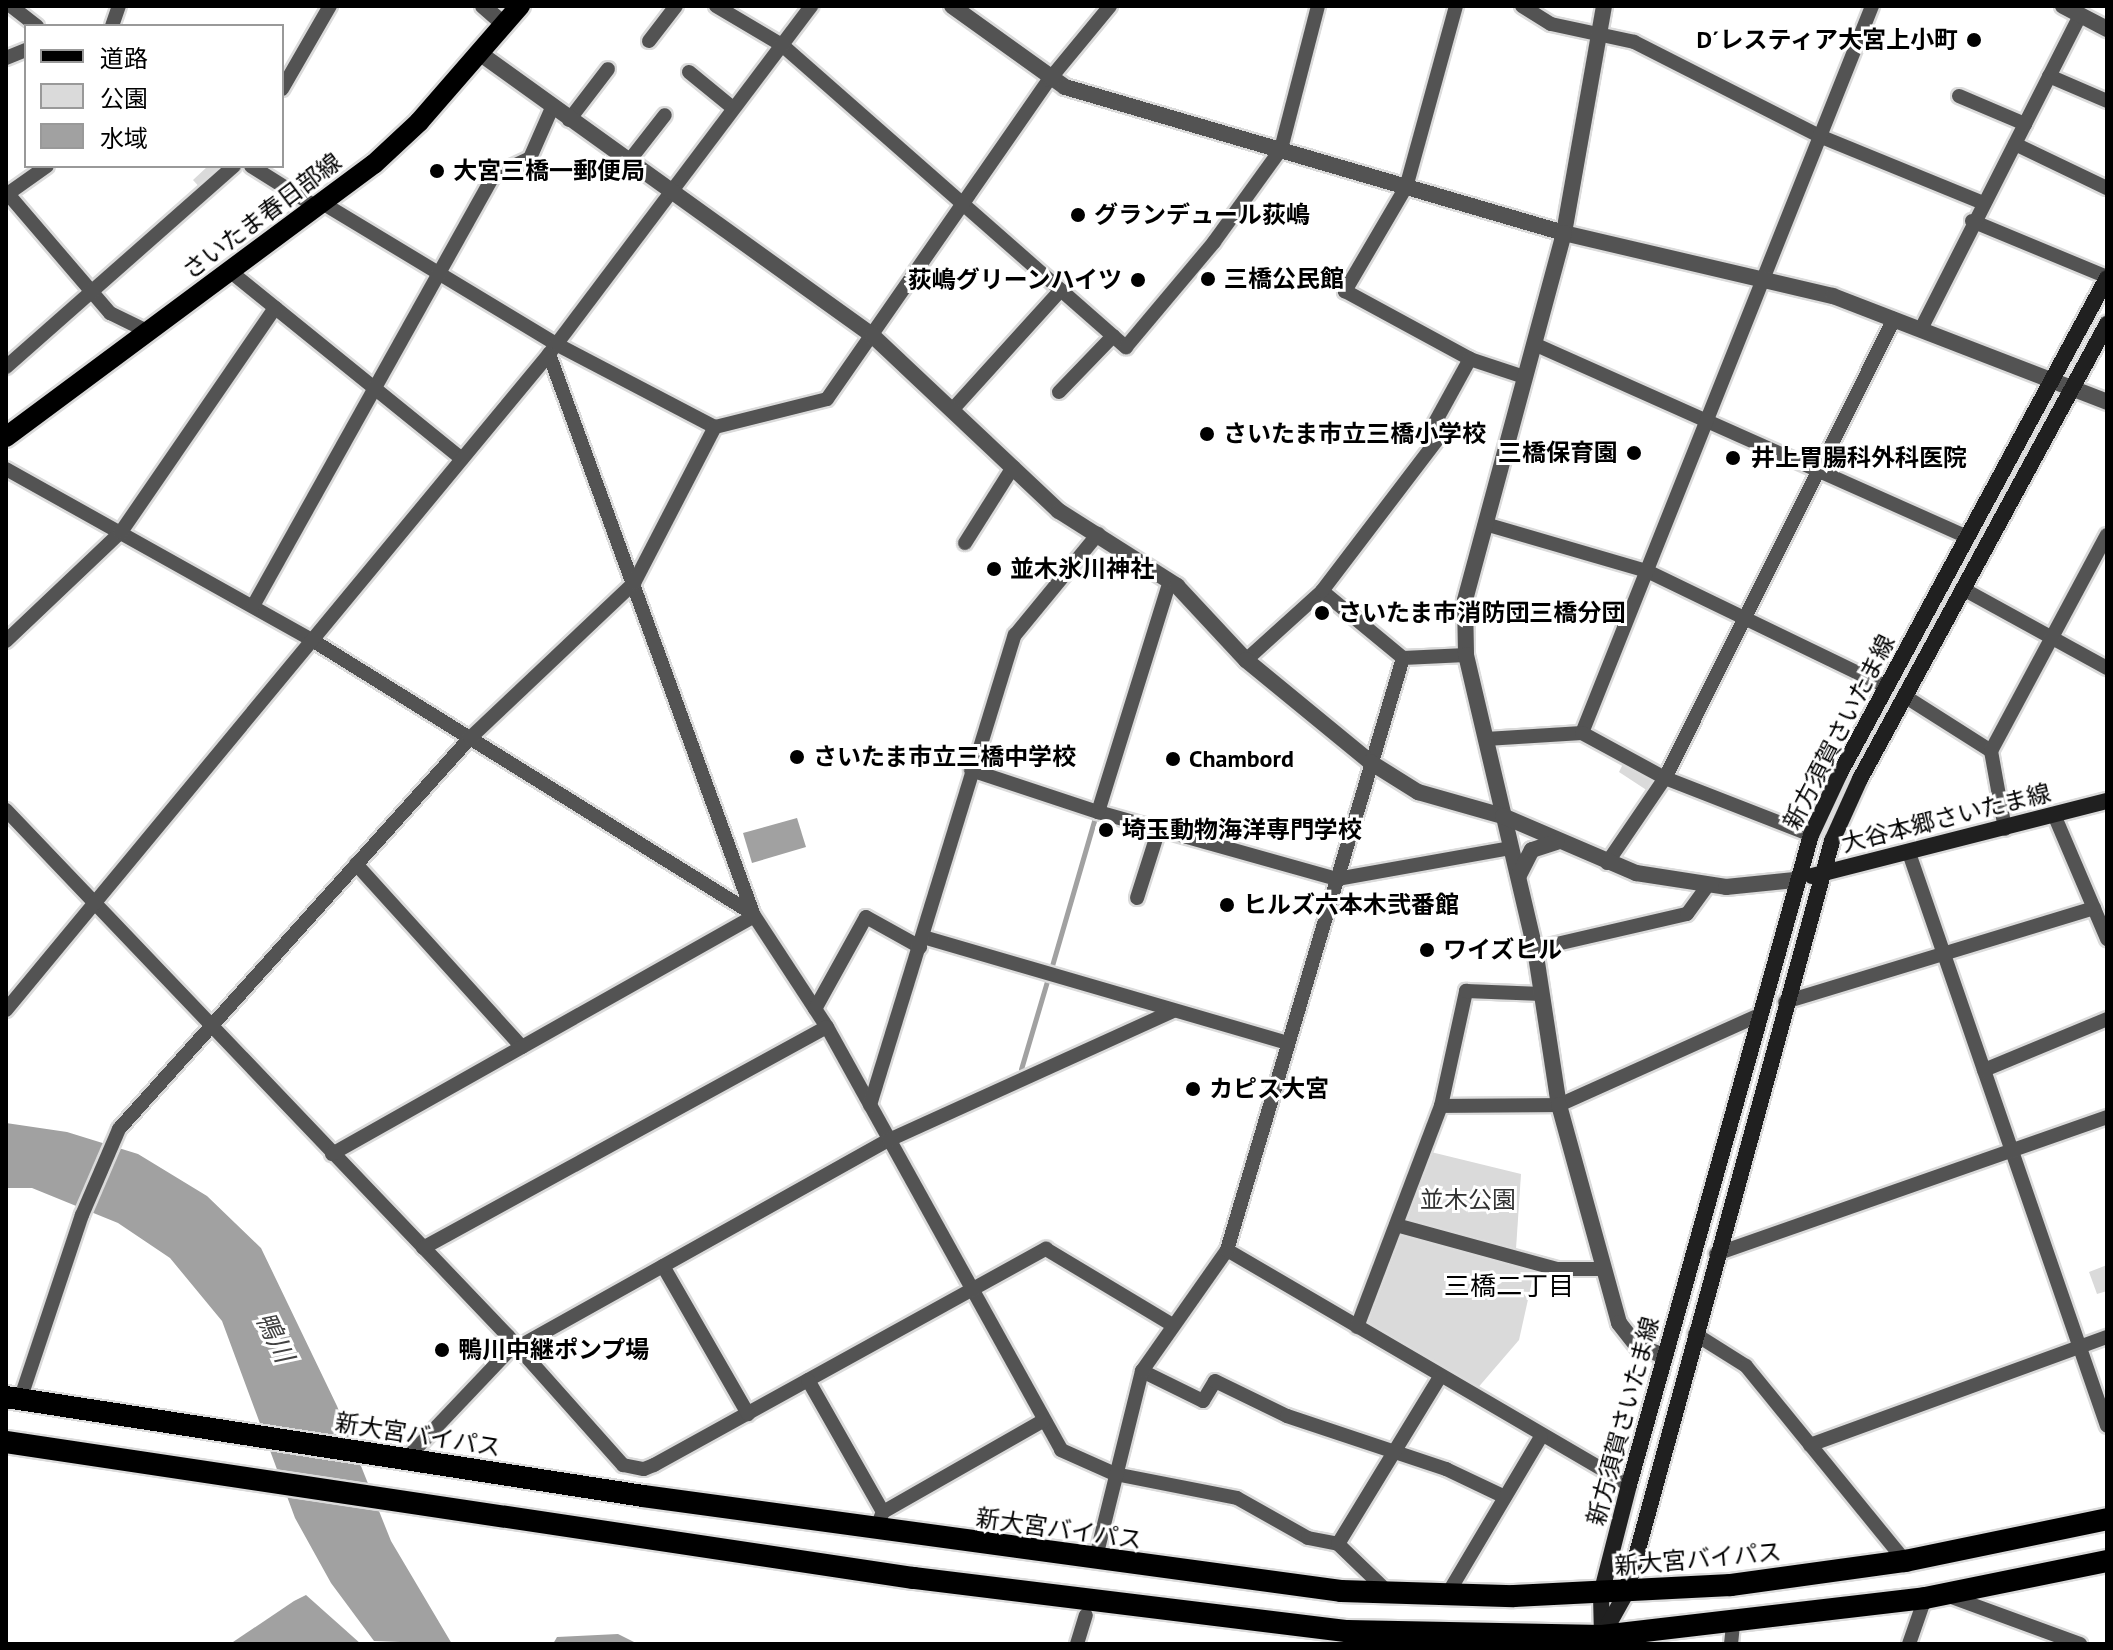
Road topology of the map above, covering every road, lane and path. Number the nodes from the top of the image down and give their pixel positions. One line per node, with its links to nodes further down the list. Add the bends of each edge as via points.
1 (11, 6): 17 (street)
2 (330, 6): 28 (street)
3 (483, 6): 18 (street)
4 (520, 6): 18 (main road, さいたま春日部線)
5 (676, 6): 21 (street)
6 (716, 6): 22 (street)
7 (811, 6): 22 (street)
8 (952, 6): 27 (street)
9 (1110, 6): 27 (street)
10 (1318, 6): 38 (street)
11 (1456, 6): 43 (street)
12 (1522, 6): 20 (street, via 1551,24)
13 (1604, 6): 20 (street)
14 (1872, 6): 36 (street)
15 (2063, 6): 16 (street)
16 (2080, 16): 19 (street); 26 (street)
17 (34, 24)
18 (504, 24): 23 (main road, さいたま春日部線)
19 (2107, 29)
20 (1601, 33): 36 (street, via 1634,42); 51 (street)
21 (649, 41)
22 (782, 45): 32 (street); 48 (street)
23 (478, 52): 31 (street); 49 (main road, さいたま春日部線, via 419,122)
24 (608, 69): 34 (street)
25 (689, 72): 32 (street)
26 (2049, 76): 30 (street); 35 (street)
27 (1049, 80): 38 (street); 48 (street)
28 (284, 86)
29 (1959, 96): 35 (street)
30 (2107, 101)
31 (552, 108): 34 (street); 53 (street, via 530,158 494,175)
32 (733, 108): 45 (street)
33 (665, 115): 39 (street)
34 (569, 120): 39 (street)
35 (2025, 124): 37 (street)
36 (1819, 136): 47 (street); 55 (street)
37 (2015, 144): 44 (street); 47 (street)
38 (1281, 149): 43 (street); 64 (street, via 1214,242 1126,347)
39 (629, 161): 45 (street)
40 (44, 168): 46 (street)
41 (232, 168): 57 (street)
42 (254, 168): 49 (street)
43 (1406, 187): 51 (street); 67 (street, via 1345,291)
44 (2107, 188)
45 (671, 191): 63 (street); 66 (street)
46 (7, 194): 57 (street)
47 (1981, 202): 50 (street)
48 (962, 203): 56 (street); 63 (street)
49 (321, 206): 52 (main road, さいたま春日部線); 53 (street)
50 (1972, 221): 54 (street); 61 (street)
51 (1564, 233): 55 (street); 65 (street)
52 (231, 272): 58 (street); 62 (main road, さいたま春日部線)
53 (441, 274): 66 (street); 72 (street)
54 (2107, 278): 70 (main road, 新方須賀さいたま線)
55 (1765, 280): 59 (street, via 1833,296); 76 (street)
56 (1061, 290): 64 (street); 75 (street)
57 (92, 292): 62 (street, via 110,313); 68 (street)
58 (275, 308): 72 (street); 84 (street)
59 (1894, 319): 61 (street); 82 (street)
60 (2107, 324): 71 (main road, 新方須賀さいたま線)
61 (1921, 329): 70 (street)
62 (149, 332): 78 (main road, さいたま春日部線)
63 (873, 336): 75 (street); 77 (street, via 827,399)
64 (1113, 336): 73 (street)
65 (1534, 344): 69 (street); 76 (street)
66 (553, 349): 77 (street); 79 (street); 91 (street)
67 (1470, 359): 69 (street); 93 (street, via 1432,428 1440,436)
68 (6, 367)
69 (1524, 377): 83 (street)
70 (2053, 379): 71 (street); 87 (main road, 新方須賀さいたま線)
71 (2074, 386): 74 (street); 92 (main road, 新方須賀さいたま線)
72 (376, 390): 79 (street); 94 (street)
73 (1059, 392)
74 (2107, 402)
75 (952, 410): 80 (street)
76 (1710, 421): 82 (street); 89 (street)
77 (715, 427): 91 (street)
78 (6, 437)
79 (462, 459): 97 (street)
80 (1013, 467): 85 (street, via 1059,511); 88 (street)
81 (6, 469): 84 (street)
82 (1820, 471): 87 (street); 95 (street)
83 (1485, 524): 89 (street); 99 (street, via 1465,601)
84 (121, 532): 94 (street); 98 (street)
85 (1098, 534): 90 (street); 110 (street, via 1015,635)
86 (2107, 535): 96 (street)
87 (1968, 537): 103 (main road, 新方須賀さいたま線)
88 (965, 543)
89 (1647, 571): 95 (street); 105 (street)
90 (1170, 581): 101 (street); 114 (street)
91 (634, 583): 106 (street); 133 (street)
92 (1965, 590): 96 (street); 104 (main road, 新方須賀さいたま線)
93 (1322, 591): 100 (street); 101 (street)
94 (253, 606): 97 (street)
95 (1745, 619): 103 (street); 111 (street)
96 (2052, 637): 102 (street); 108 (street)
97 (312, 640): 106 (street); 131 (street)
98 (6, 641)
99 (1466, 655): 100 (street); 107 (street)
100 (1403, 658): 109 (street)
101 (1246, 660): 109 (street)
102 (2107, 668)
103 (1887, 687): 119 (main road, 新方須賀さいたま線)
104 (1906, 697): 108 (street); 125 (main road, 新方須賀さいたま線, via 1860,779)
105 (1582, 733): 107 (street); 111 (street)
106 (470, 738): 124 (street); 133 (street)
107 (1486, 739): 115 (street)
108 (1991, 751): 118 (street)
109 (1370, 762): 115 (street, via 1418,792); 127 (street)
110 (971, 770): 114 (street); 135 (street)
111 (1665, 778): 119 (street); 123 (street, via 1613,846)
112 (2107, 801): 116 (main road, 大谷本郷さいたま線)
113 (6, 810): 131 (street)
114 (1098, 812): 117 (street)
115 (1503, 816): 120 (street); 121 (street)
116 (2055, 817): 118 (main road, 大谷本郷さいたま線); 132 (street)
117 (1159, 829): 127 (street); 130 (street)
118 (2005, 829): 122 (main road, 大谷本郷さいたま線)
119 (1811, 835): 128 (main road, 新方須賀さいたま線)
120 (1559, 842): 123 (street); 126 (street, via 1532,850)
121 (1511, 848): 126 (street); 127 (street)
122 (1909, 853): 125 (main road, 大谷本郷さいたま線); 137 (street)
123 (1607, 863): 129 (street)
124 (356, 864): 145 (street); 148 (street)
125 (1820, 874): 128 (main road, 大谷本郷さいたま線); 140 (main road, 新方須賀さいたま線)
126 (1518, 878): 136 (street)
127 (1337, 879): 147 (street)
128 (1795, 880): 129 (street, via 1749,888); 143 (main road, 新方須賀さいたま線)
129 (1707, 886): 136 (street, via 1687,914)
130 (1137, 898)
131 (94, 904): 139 (street); 145 (street)
132 (2094, 908): 134 (street); 137 (street)
133 (754, 916): 141 (street); 148 (street)
134 (2107, 939)
135 (922, 942): 141 (street, via 866,917); 142 (street); 150 (street)
136 (1535, 949): 138 (street)
137 (1944, 956): 140 (street); 149 (street)
138 (1542, 994): 151 (street); 152 (street, via 1466,991)
139 (9, 1000)
140 (1785, 1002): 160 (main road, 新方須賀さいたま線)
141 (815, 1009): 146 (street)
142 (1173, 1011): 147 (street); 154 (street)
143 (1759, 1015): 151 (street); 170 (main road, 新方須賀さいたま線)
144 (2107, 1019): 149 (street)
145 (208, 1026): 156 (street); 174 (street, via 119,1129)
146 (827, 1027): 150 (street); 158 (street)
147 (1287, 1043): 159 (street)
148 (522, 1047): 156 (street)
149 (1984, 1070): 155 (street)
150 (870, 1105): 154 (street)
151 (1559, 1105): 152 (street); 162 (street)
152 (1441, 1106): 157 (street)
153 (2107, 1117): 155 (street)
154 (889, 1140): 161 (street); 163 (street)
155 (2012, 1150): 160 (street); 169 (street)
156 (332, 1154): 158 (street)
157 (1396, 1225): 162 (street, via 1557,1269); 165 (street)
158 (423, 1248): 168 (street)
159 (1227, 1250): 164 (street); 165 (street)
160 (1716, 1254): 166 (main road, 新方須賀さいたま線)
161 (663, 1266): 168 (street); 175 (street)
162 (1604, 1269): 170 (street, via 1626,1335)
163 (971, 1290): 164 (street, via 1046,1249); 173 (street); 176 (street)
164 (1171, 1324): 171 (street)
165 (1357, 1327): 172 (street)
166 (1695, 1334): 180 (street, via 1746,1366); 193 (main road, 新方須賀さいたま線)
167 (2107, 1337): 169 (street)
168 (516, 1345): 175 (street, via 623,1465 644,1469); 182 (street)
169 (2079, 1347): 177 (street); 180 (street)
170 (1665, 1356): 184 (main road, 新方須賀さいたま線)
171 (1142, 1371): 181 (street, via 1203,1401 1215,1381 1287,1416); 183 (street)
172 (1440, 1377): 178 (street); 181 (street)
173 (808, 1380): 175 (street); 187 (street)
174 (13, 1398): 182 (highway, 新大宮バイパス)
175 (748, 1414)
176 (1044, 1420): 183 (street, via 1061,1450); 187 (street)
177 (2107, 1426)
178 (1541, 1437): 184 (street); 185 (street)
179 (6, 1442): 199 (highway, via 1190,1614)
180 (1810, 1445): 190 (street)
181 (1394, 1452): 185 (street); 188 (street)
182 (406, 1459): 187 (highway, 新大宮バイパス)
183 (1115, 1474): 188 (street, via 1237,1498 1308,1538); 189 (street)
184 (1629, 1485): 194 (main road, 新方須賀さいたま線)
185 (1505, 1497): 195 (street)
186 (2107, 1519): 190 (highway, 新大宮バイパス)
187 (879, 1520): 189 (highway, 新大宮バイパス)
188 (1338, 1544): 192 (street)
189 (1095, 1561): 192 (highway, 新大宮バイパス, via 1284,1586)
190 (1905, 1561): 193 (highway, 新大宮バイパス, via 1731,1585)
191 (2107, 1561): 196 (highway)
192 (1389, 1593): 195 (highway, 新大宮バイパス)
193 (1626, 1593): 194 (highway, 新大宮バイパス); 200 (main road, 新方須賀さいたま線)
194 (1601, 1594): 195 (highway, 新大宮バイパス); 200 (main road, 新方須賀さいたま線)
195 (1447, 1595)
196 (1935, 1597): 198 (highway); 202 (street); 203 (street)
197 (1086, 1615): 201 (street)
198 (1732, 1634): 200 (highway)
199 (1417, 1639): 200 (highway)
200 (1601, 1640)
201 (1077, 1644)
202 (1909, 1644)
203 (2080, 1644)

